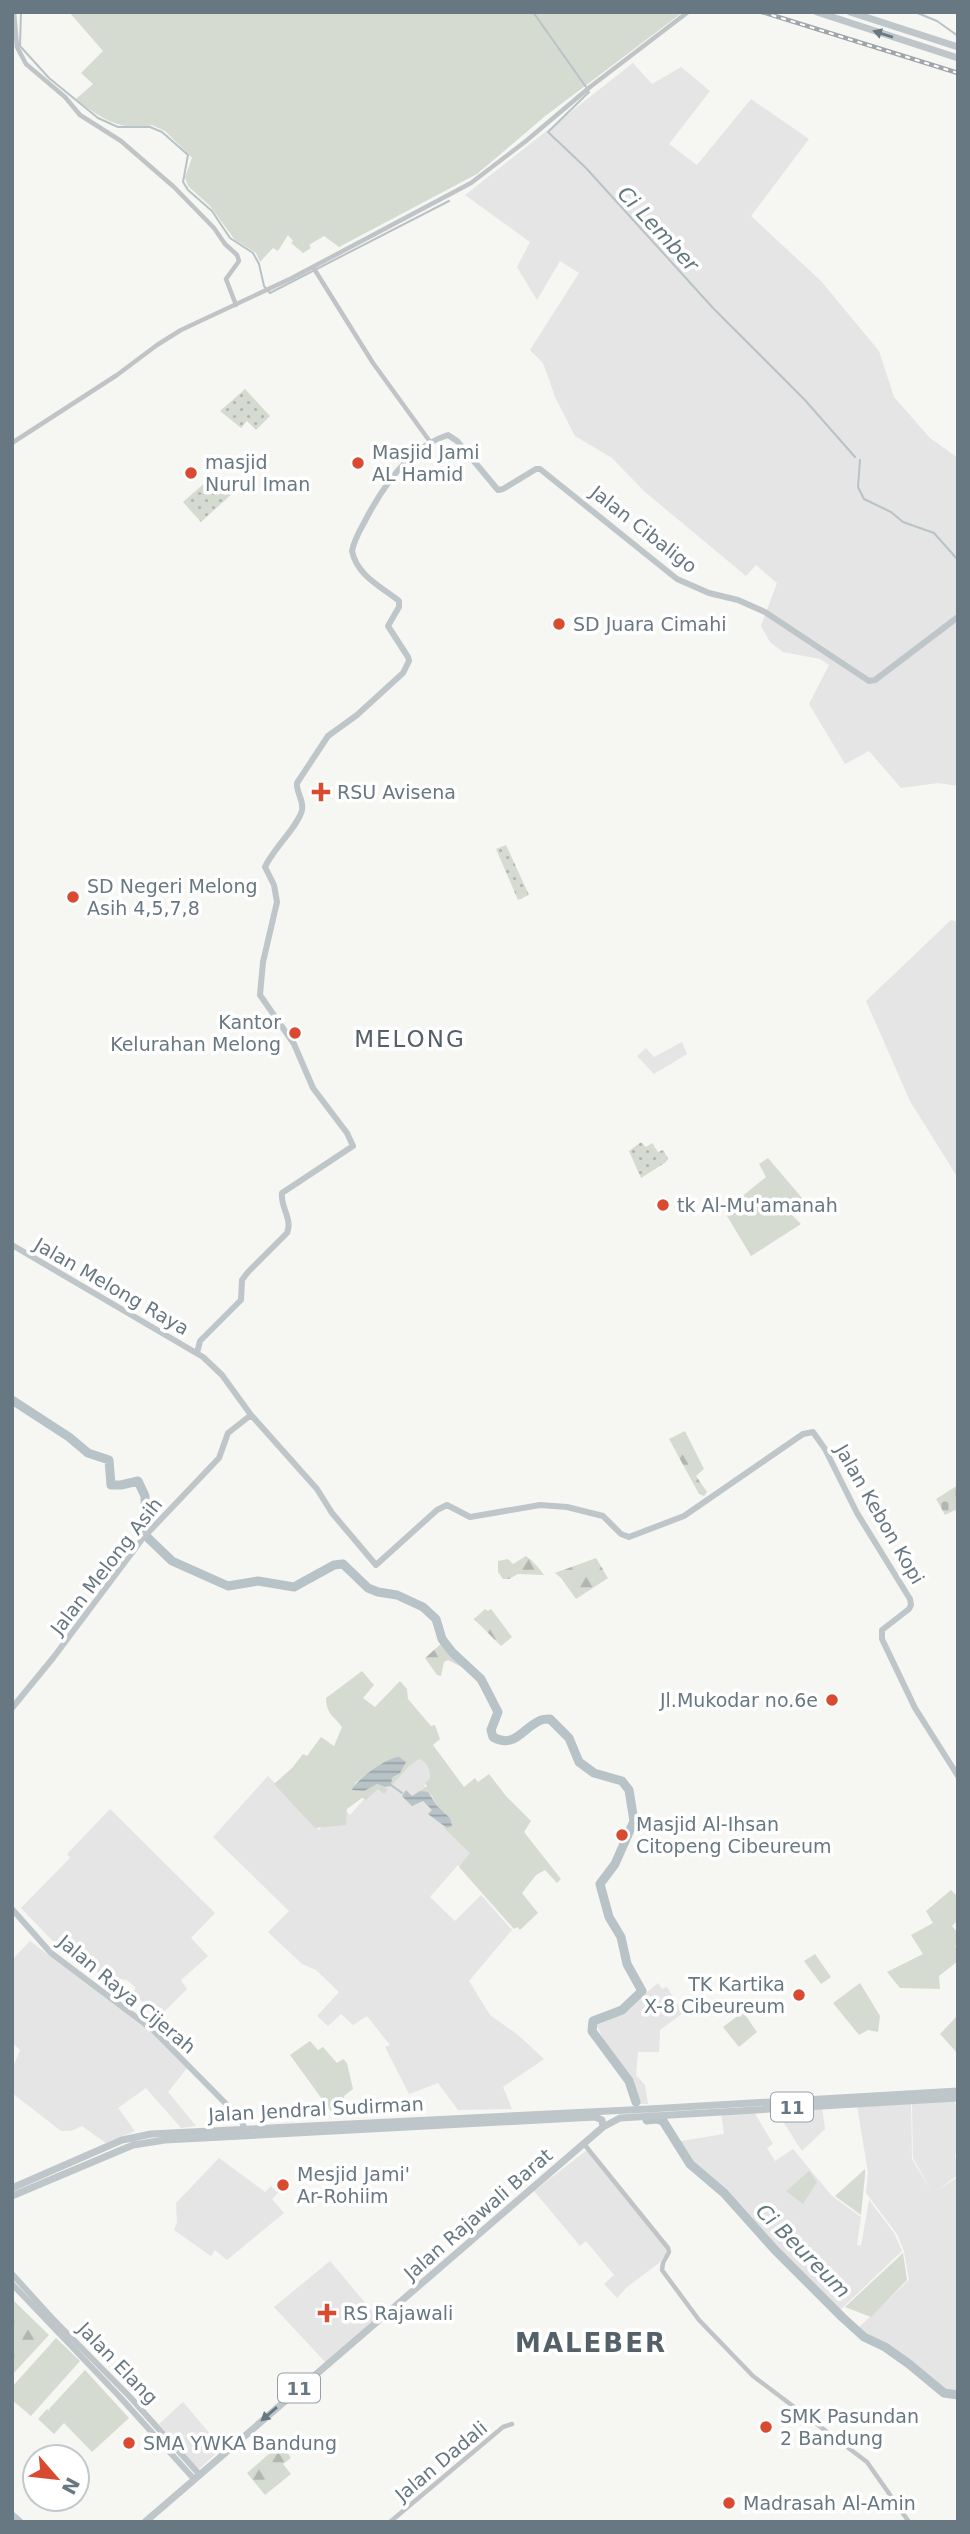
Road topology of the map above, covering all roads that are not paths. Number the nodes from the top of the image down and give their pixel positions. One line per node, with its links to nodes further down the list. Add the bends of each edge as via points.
1 (14, 12): 8 (street, via 17,47 26,64 87,120 121,141 169,182 236,254 239,261 226,279)
2 (688, 12): 7 (street, via 471,183)
3 (817, 12): 6 (highway, one-way to 3)
4 (850, 12): 5 (highway)
5 (954, 45)
6 (958, 58)
7 (314, 270): 8 (street); 10 (street)
8 (236, 305): 9 (street, via 181,330)
9 (12, 443)
10 (431, 443): 11 (main road, Jalan Cibaligo, via 453,437 498,489 540,469 677,579 765,612 869,681); 13 (main road, Jalan Melong Raya, via 387,483 352,551 374,584 399,601 388,625 408,657 407,666 394,683 325,739 297,783 300,814 265,867 277,899 260,995 294,1044 313,1088 353,1146 282,1193 289,1230 242,1280 241,1300 200,1341)
11 (958, 617)
12 (12, 1245): 13 (main road, Jalan Melong Raya)
13 (197, 1353): 14 (main road, Jalan Melong Raya, via 222,1375)
14 (251, 1415): 15 (main road, Jalan Melong Asih, via 228,1433 219,1458 143,1538); 16 (main road, Jalan Kebon Kopi, via 376,1565 447,1505 470,1517 540,1505 567,1507 603,1516 621,1534 633,1536 684,1516 803,1434 813,1432 911,1601 909,1609 882,1630 882,1639 915,1708)
15 (12, 1708)
16 (958, 1776)
17 (12, 1909): 23 (main road, Jalan Raya Cijerah, via 59,1960 163,2039 222,2098)
18 (958, 2091): 20 (highway, 11)
19 (958, 2098): 20 (highway, 11)
20 (629, 2113): 21 (highway, Jalan Jendral Sudirman / 11); 22 (highway, Jalan Rajawali Barat / 11)
21 (494, 2120): 22 (highway, Jalan Jendral Sudirman / 11, via 595,2117 602,2120); 23 (highway, Jalan Jendral Sudirman / 11)
22 (603, 2127): 24 (highway, Jalan Rajawali Barat / 11)
23 (246, 2131): 25 (highway, Jalan Jendral Sudirman / 11, via 150,2134 128,2138)
24 (584, 2144): 31 (highway, Jalan Rajawali Barat / 11, one-way to 31); 36 (street, via 668,2248 662,2270 699,2320 753,2376 867,2462)
25 (107, 2151): 26 (highway, Jalan Jendral Sudirman / 11); 27 (highway, Jalan Jendral Sudirman / 11)
26 (12, 2188)
27 (12, 2196)
28 (12, 2274): 31 (main road, Jalan Elang, via 130,2397)
29 (12, 2284): 31 (main road, Jalan Elang)
30 (512, 2424): 35 (street, Jalan Dadali)
31 (196, 2477): 34 (highway, Jalan Rajawali Barat)
32 (12, 2515): 33 (highway)
33 (20, 2522)
34 (145, 2522)
35 (390, 2522)
36 (909, 2522)

